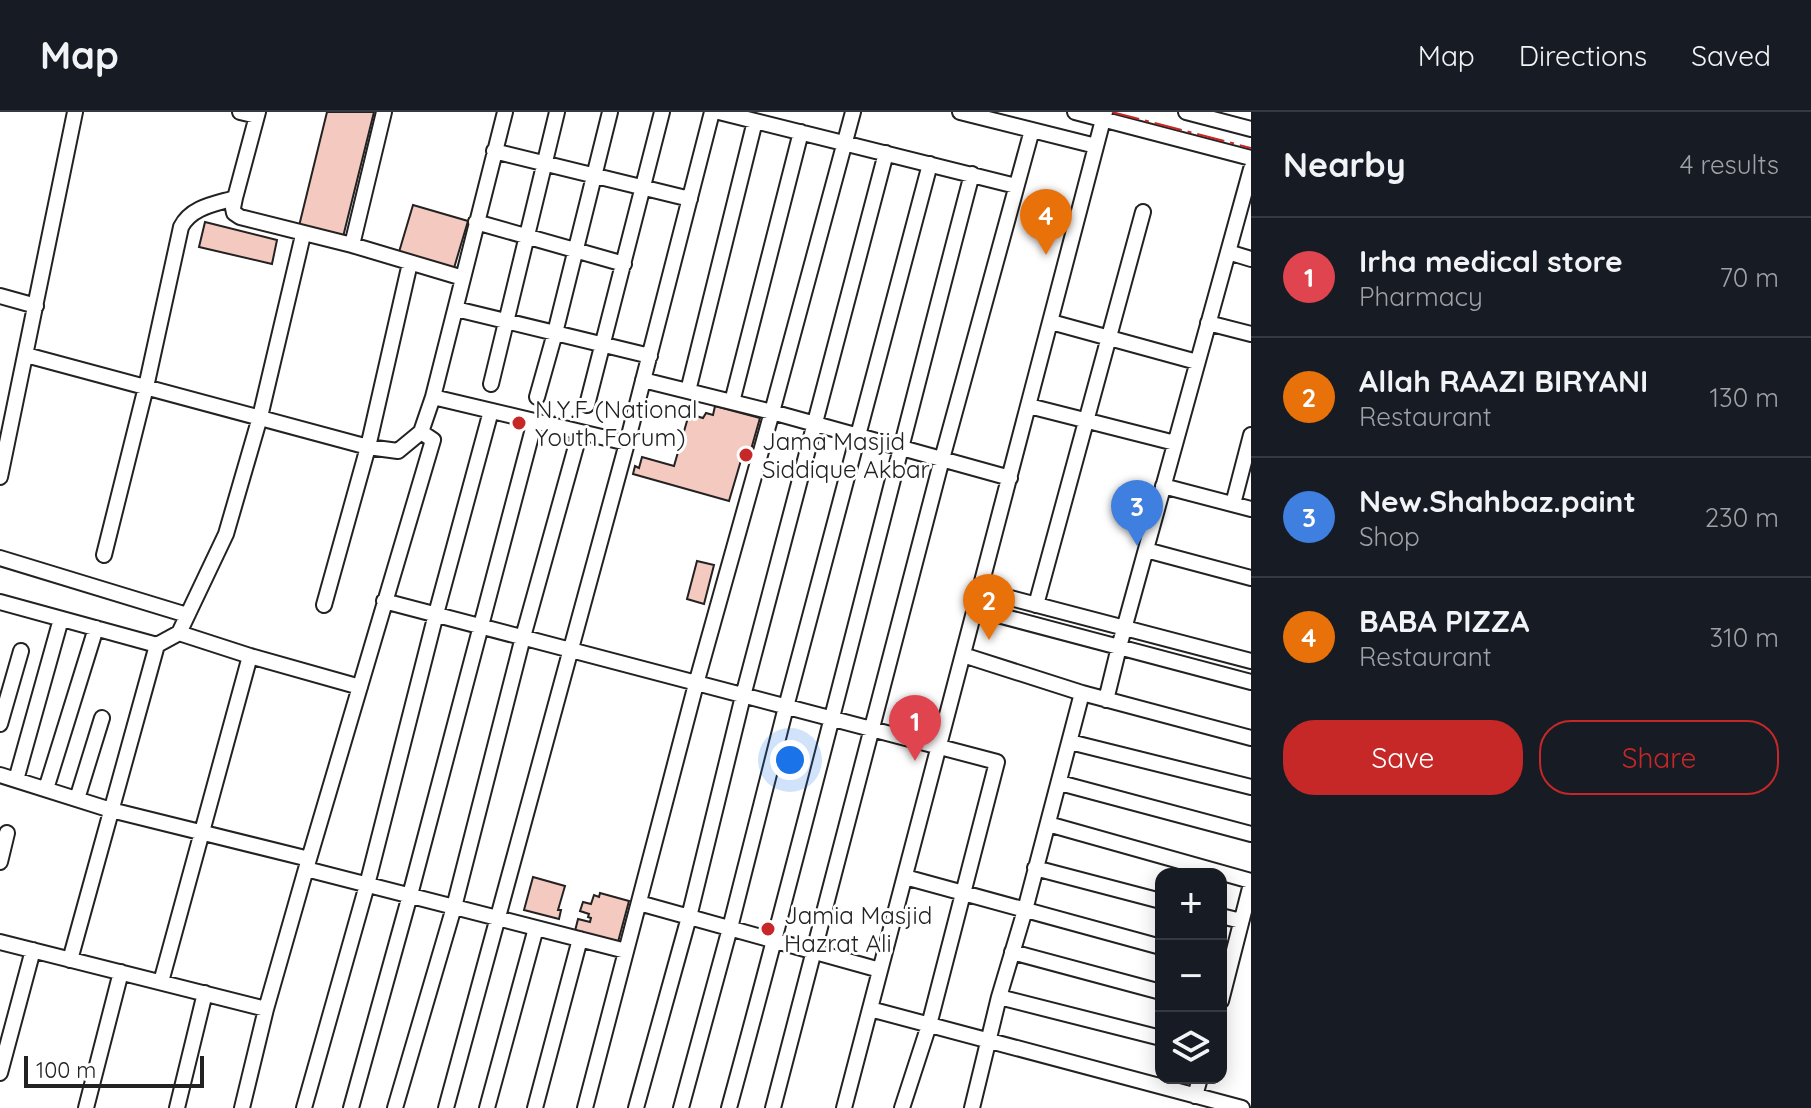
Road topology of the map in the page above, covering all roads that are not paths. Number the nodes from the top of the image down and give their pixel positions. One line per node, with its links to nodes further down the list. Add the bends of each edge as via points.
1 (75, 112): 48 (street)
2 (240, 112): 15 (street)
3 (384, 112): 40 (street)
4 (505, 112): 23 (street)
5 (557, 112): 26 (street)
6 (610, 112): 30 (street)
7 (662, 112): 32 (street)
8 (712, 112): 35 (street)
9 (719, 112): 17 (street)
10 (853, 112): 21 (street)
11 (960, 112): 19 (street)
12 (1075, 112): 16 (street)
13 (1119, 112): 16 (street)
14 (1186, 112): 18 (street)
15 (257, 114): 34 (street)
16 (1104, 115): 22 (street); 25 (street)
17 (755, 121): 20 (street); 63 (street)
18 (1251, 129)
19 (1032, 130): 22 (street); 31 (street)
20 (801, 132): 21 (street); 66 (street)
21 (845, 142): 24 (street); 70 (street)
22 (1096, 146): 51 (street)
23 (494, 151): 26 (street); 37 (street)
24 (886, 153): 27 (street); 74 (street)
25 (1251, 158)
26 (544, 163): 30 (street); 39 (street)
27 (930, 164): 29 (street); 77 (street)
28 (1251, 169): 33 (street)
29 (972, 174): 31 (street); 82 (street)
30 (594, 175): 32 (street); 41 (street)
31 (1016, 186): 83 (street)
32 (643, 187): 35 (street); 45 (street)
33 (1248, 189): 42 (street)
34 (235, 198): 38 (street, via 234,213 240,217); 62 (street, via 195,211 181,227)
35 (690, 199): 58 (street)
36 (1143, 212): 55 (street)
37 (476, 222): 39 (street); 46 (street)
38 (303, 235): 40 (street); 71 (street)
39 (526, 237): 41 (street); 50 (street)
40 (352, 245): 44 (street)
41 (575, 251): 45 (street); 53 (street)
42 (1228, 252): 43 (street); 52 (street)
43 (1251, 259)
44 (410, 263): 46 (street); 81 (street)
45 (624, 264): 56 (street)
46 (463, 278): 49 (street)
47 (0, 296): 48 (street)
48 (36, 306): 57 (street)
49 (456, 309): 50 (street); 64 (street)
50 (506, 322): 53 (street); 61 (street)
51 (1051, 322): 55 (street); 68 (street)
52 (1208, 323): 54 (street); 59 (street)
53 (555, 333): 56 (street); 65 (street)
54 (1251, 334)
55 (1108, 338): 59 (street); 73 (street)
56 (603, 345): 58 (street); 67 (street)
57 (26, 355): 62 (street); 84 (street)
58 (650, 356): 60 (street)
59 (1197, 362): 80 (street)
60 (643, 380): 63 (street); 79 (street)
61 (491, 384)
62 (146, 387): 71 (street); 90 (street)
63 (688, 391): 66 (street)
64 (433, 397): 69 (street); 75 (street)
65 (537, 397)
66 (732, 402): 70 (street)
67 (587, 405)
68 (1029, 406): 73 (street); 85 (street)
69 (491, 411): 72 (street); 99 (street)
70 (772, 412): 74 (street); 115 (street)
71 (260, 417): 81 (street); 100 (street, via 226,534)
72 (535, 421): 76 (street); 102 (street)
73 (1085, 421): 80 (street); 97 (street)
74 (815, 423): 77 (street); 118 (street)
75 (421, 432): 81 (street, via 398,451); 94 (street, via 433,440)
76 (580, 432): 79 (street); 106 (street)
77 (857, 435): 82 (street); 120 (street)
78 (1251, 435): 87 (street)
79 (627, 443): 109 (street)
80 (1175, 443): 86 (street)
81 (368, 447): 96 (street)
82 (900, 447): 83 (street); 122 (street)
83 (942, 459): 85 (street); 124 (street)
84 (0, 477)
85 (1010, 478): 93 (street)
86 (1163, 486): 87 (street); 89 (street)
87 (1233, 504): 88 (street)
88 (1251, 509)
89 (1146, 550): 92 (street); 104 (street)
90 (104, 555)
91 (0, 558): 100 (street)
92 (1251, 578)
93 (980, 590): 97 (street); 98 (street)
94 (384, 601): 99 (street); 116 (street)
95 (1, 605): 101 (street)
96 (324, 605)
97 (1036, 605): 104 (street)
98 (975, 609): 108 (street); 111 (street)
99 (436, 614): 102 (street); 144 (street)
100 (187, 615): 105 (street)
101 (61, 619): 103 (street); 129 (street)
102 (480, 626): 106 (street); 146 (street)
103 (96, 628): 107 (street); 132 (street)
104 (1124, 629): 108 (street); 113 (street)
105 (179, 633): 107 (street); 112 (street)
106 (523, 637): 109 (street); 149 (street)
107 (157, 645): 134 (street)
108 (1119, 647): 114 (street); 119 (street)
109 (570, 650): 115 (street); 152 (street)
110 (21, 651): 123 (street)
111 (963, 655): 117 (street); 127 (street)
112 (250, 656): 116 (street); 137 (street)
113 (1251, 661)
114 (1251, 682)
115 (696, 684): 118 (street); 148 (street)
116 (360, 687): 140 (street)
117 (1082, 693): 119 (street); 126 (street)
118 (743, 696): 120 (street); 151 (street)
119 (1106, 700): 125 (street)
120 (786, 707): 122 (street); 156 (street)
121 (102, 718): 133 (street)
122 (831, 719): 124 (street); 158 (street)
123 (0, 724)
124 (872, 729): 127 (street); 163 (street)
125 (1251, 738)
126 (1070, 742): 130 (street); 131 (street)
127 (939, 746): 142 (street); 145 (street, via 997,762)
128 (0, 775): 129 (street)
129 (16, 780): 132 (street)
130 (1060, 783): 135 (street); 138 (street)
131 (1251, 787)
132 (46, 789): 133 (street)
133 (77, 799): 134 (street)
134 (111, 810): 137 (street); 165 (street)
135 (1048, 824): 141 (street); 143 (street)
136 (7, 833): 139 (street)
137 (203, 834): 140 (street); 169 (street)
138 (1251, 834)
139 (0, 862)
140 (307, 864): 144 (street); 173 (street)
141 (1035, 868): 147 (street); 150 (street)
142 (905, 877): 145 (street); 167 (street)
143 (1251, 882): 154 (street)
144 (367, 885): 146 (street); 184 (street)
145 (963, 892): 150 (street); 175 (street)
146 (410, 895): 149 (street); 185 (street)
147 (1155, 899)
148 (639, 903): 151 (street); 162 (street)
149 (454, 907): 152 (street); 186 (street)
150 (1025, 910): 160 (street); 164 (street)
151 (689, 917): 156 (street); 191 (street)
152 (498, 918): 155 (street); 187 (street)
153 (1227, 918): 154 (street)
154 (1241, 921): 166 (street)
155 (536, 928): 157 (street); 188 (street)
156 (730, 928): 158 (street); 192 (street)
157 (580, 939): 162 (street); 189 (street)
158 (775, 940): 163 (street); 193 (street)
159 (0, 942): 161 (street)
160 (1155, 945)
161 (33, 950): 165 (street); 178 (street)
162 (626, 951): 190 (street)
163 (814, 951): 167 (street); 194 (street)
164 (1012, 952): 170 (street); 172 (street)
165 (70, 960): 168 (street)
166 (1227, 960)
167 (880, 970): 174 (street)
168 (121, 972): 169 (street); 181 (street)
169 (161, 982): 171 (street)
170 (1155, 990)
171 (205, 993): 173 (street); 182 (street)
172 (999, 997): 176 (street); 177 (street)
173 (266, 1009): 183 (street)
174 (870, 1009): 175 (street); 195 (street)
175 (929, 1025): 177 (street); 196 (street)
176 (1155, 1036)
177 (989, 1041): 180 (street); 197 (street)
178 (0, 1073)
179 (1198, 1084): 180 (street)
180 (1195, 1096): 198 (street)
181 (86, 1108)
182 (177, 1108)
183 (242, 1108)
184 (304, 1108)
185 (351, 1108)
186 (395, 1108)
187 (446, 1108)
188 (487, 1108)
189 (535, 1108)
190 (585, 1108)
191 (636, 1108)
192 (681, 1108)
193 (729, 1108)
194 (773, 1108)
195 (844, 1108)
196 (902, 1108)
197 (972, 1108)
198 (1242, 1108)

